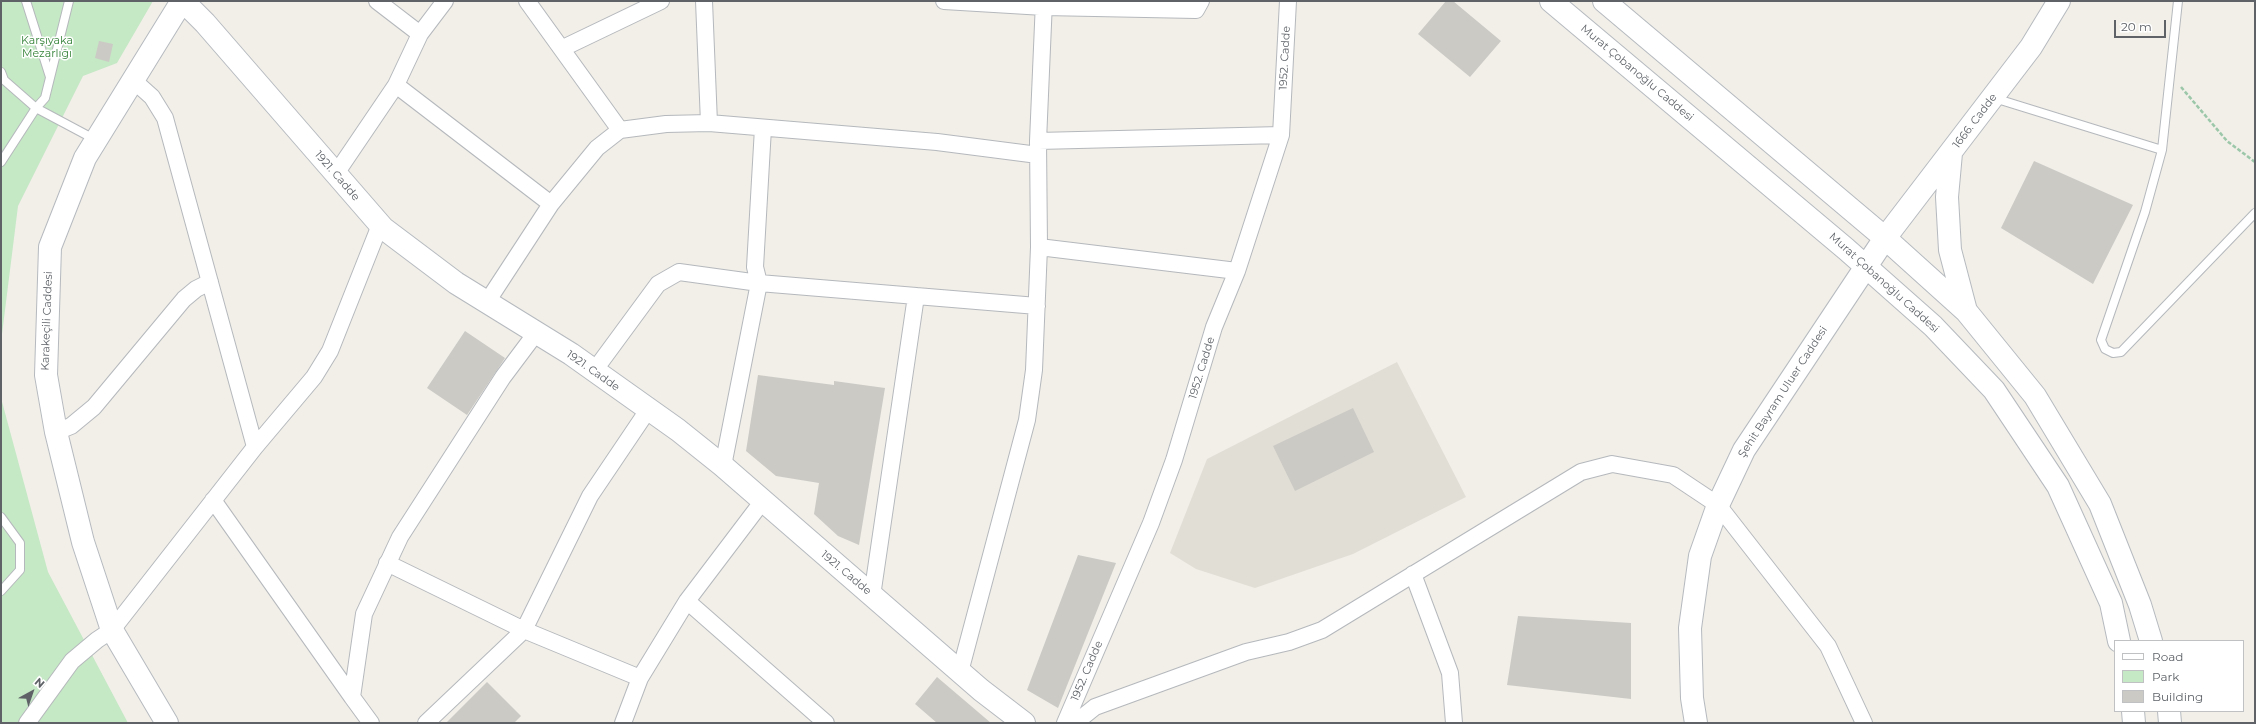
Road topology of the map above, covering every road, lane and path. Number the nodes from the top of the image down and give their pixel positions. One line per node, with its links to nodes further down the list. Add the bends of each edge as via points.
1 (26, 1): 21 (lane)
2 (69, 1): 21 (lane)
3 (182, 1): 22 (main road, Karakeçili Caddesi); 36 (main road, 1921. Cadde, via 205,23)
4 (377, 1): 17 (street)
5 (445, 1): 17 (street)
6 (527, 1): 18 (street)
7 (661, 1): 18 (street)
8 (704, 1): 26 (street)
9 (944, 1): 16 (street)
10 (1201, 1): 16 (street, via 1196,10)
11 (1288, 1): 29 (street, 1952. Cadde)
12 (1551, 1): 42 (main road, Murat Çobanoğlu Caddesi)
13 (1604, 1): 40 (main road)
14 (2059, 1): 24 (main road, 1666. Cadde, via 2032,47)
15 (2178, 1): 20 (lane)
16 (1044, 4): 31 (street)
17 (420, 34): 23 (street)
18 (563, 48): 28 (street)
19 (1, 72): 25 (lane, via 4,80)
20 (2171, 75): 32 (lane); 35 (path, via 2227,141)
21 (50, 77): 25 (lane, via 45,98)
22 (133, 80): 30 (main road, Karakeçili Caddesi); 44 (street, via 152,97 165,118)
23 (396, 85): 36 (street); 37 (street)
24 (1993, 97): 32 (lane); 33 (main road, 1666. Cadde)
25 (36, 108): 30 (lane); 34 (lane)
26 (710, 123): 27 (street); 28 (street, via 666,124)
27 (763, 128): 31 (street); 45 (street, via 755,267)
28 (620, 130): 37 (street, via 597,148)
29 (1281, 134): 31 (street); 43 (street, 1952. Cadde)
30 (96, 140): 53 (main road, Karakeçili Caddesi, via 85,158 50,247 46,375)
31 (1038, 148): 41 (street)
32 (2162, 150): 38 (lane, via 2145,212 2101,340 2108,352 2121,352)
33 (1951, 153): 40 (main road, 1666. Cadde); 49 (main road, via 1947,197 1950,250)
34 (1, 162)
35 (2255, 162)
36 (335, 175): 39 (main road, 1921. Cadde)
37 (551, 204): 47 (street)
38 (2255, 213)
39 (380, 225): 47 (main road, 1921. Cadde, via 456,283); 54 (street, via 330,351 314,377)
40 (1885, 238): 42 (main road, Şehit Bayram Uluer Caddesi); 49 (main road)
41 (1039, 247): 43 (street); 48 (street)
42 (1865, 267): 58 (main road, Şehit Bayram Uluer Caddesi, via 1744,450); 67 (main road, Murat Çobanoğlu Caddesi, via 1933,326 1994,390 2058,486 2111,603)
43 (1237, 271): 81 (street, 1952. Cadde, via 1214,327 1174,460 1151,523)
44 (210, 282): 53 (street, via 184,299 94,407 71,426); 54 (street)
45 (759, 283): 46 (street); 51 (street, via 679,272 658,284); 55 (street)
46 (916, 296): 48 (street); 63 (street)
47 (486, 302): 50 (main road, 1921. Cadde)
48 (1037, 306): 69 (street, via 1034,370 1027,420)
49 (1966, 311): 68 (main road, via 2035,396 2100,504 2140,605)
50 (536, 333): 51 (main road, 1921. Cadde); 60 (street, via 503,377 400,536)
51 (594, 371): 52 (main road, 1921. Cadde)
52 (648, 410): 55 (main road, 1921. Cadde); 66 (street, via 590,496)
53 (56, 432): 65 (main road, Karakeçili Caddesi, via 83,542)
54 (255, 447): 56 (street)
55 (723, 466): 57 (main road, 1921. Cadde)
56 (213, 500): 65 (street); 71 (street)
57 (762, 502): 63 (main road, 1921. Cadde); 64 (street)
58 (1718, 505): 61 (street, via 1673,475 1612,464 1581,472); 84 (main road, Şehit Bayram Uluer Caddesi, via 1700,556 1690,628 1692,698); 85 (street, via 1828,646)
59 (1, 517): 62 (lane, via 20,543 20,570)
60 (387, 563): 66 (street); 71 (street, via 364,614)
61 (1413, 574): 82 (street, via 1322,630 1289,642 1246,652 1095,707); 83 (street, via 1450,673)
62 (1, 591)
63 (872, 596): 69 (main road, 1921. Cadde)
64 (688, 601): 70 (street); 79 (street)
65 (112, 630): 74 (street, via 72,661); 75 (main road, Karakeçili Caddesi)
66 (524, 630): 70 (street); 77 (street)
67 (2119, 640)
68 (2151, 640)
69 (960, 672): 80 (main road, 1921. Cadde)
70 (640, 678): 78 (street)
71 (352, 697): 76 (street)
72 (2133, 712): 86 (main road)
73 (2169, 712): 87 (main road)
74 (26, 723)
75 (167, 723)
76 (371, 723)
77 (426, 723)
78 (623, 723)
79 (826, 723)
80 (1024, 723)
81 (1065, 723)
82 (1075, 723)
83 (1454, 723)
84 (1696, 723)
85 (1864, 723)
86 (2134, 723)
87 (2170, 723)

